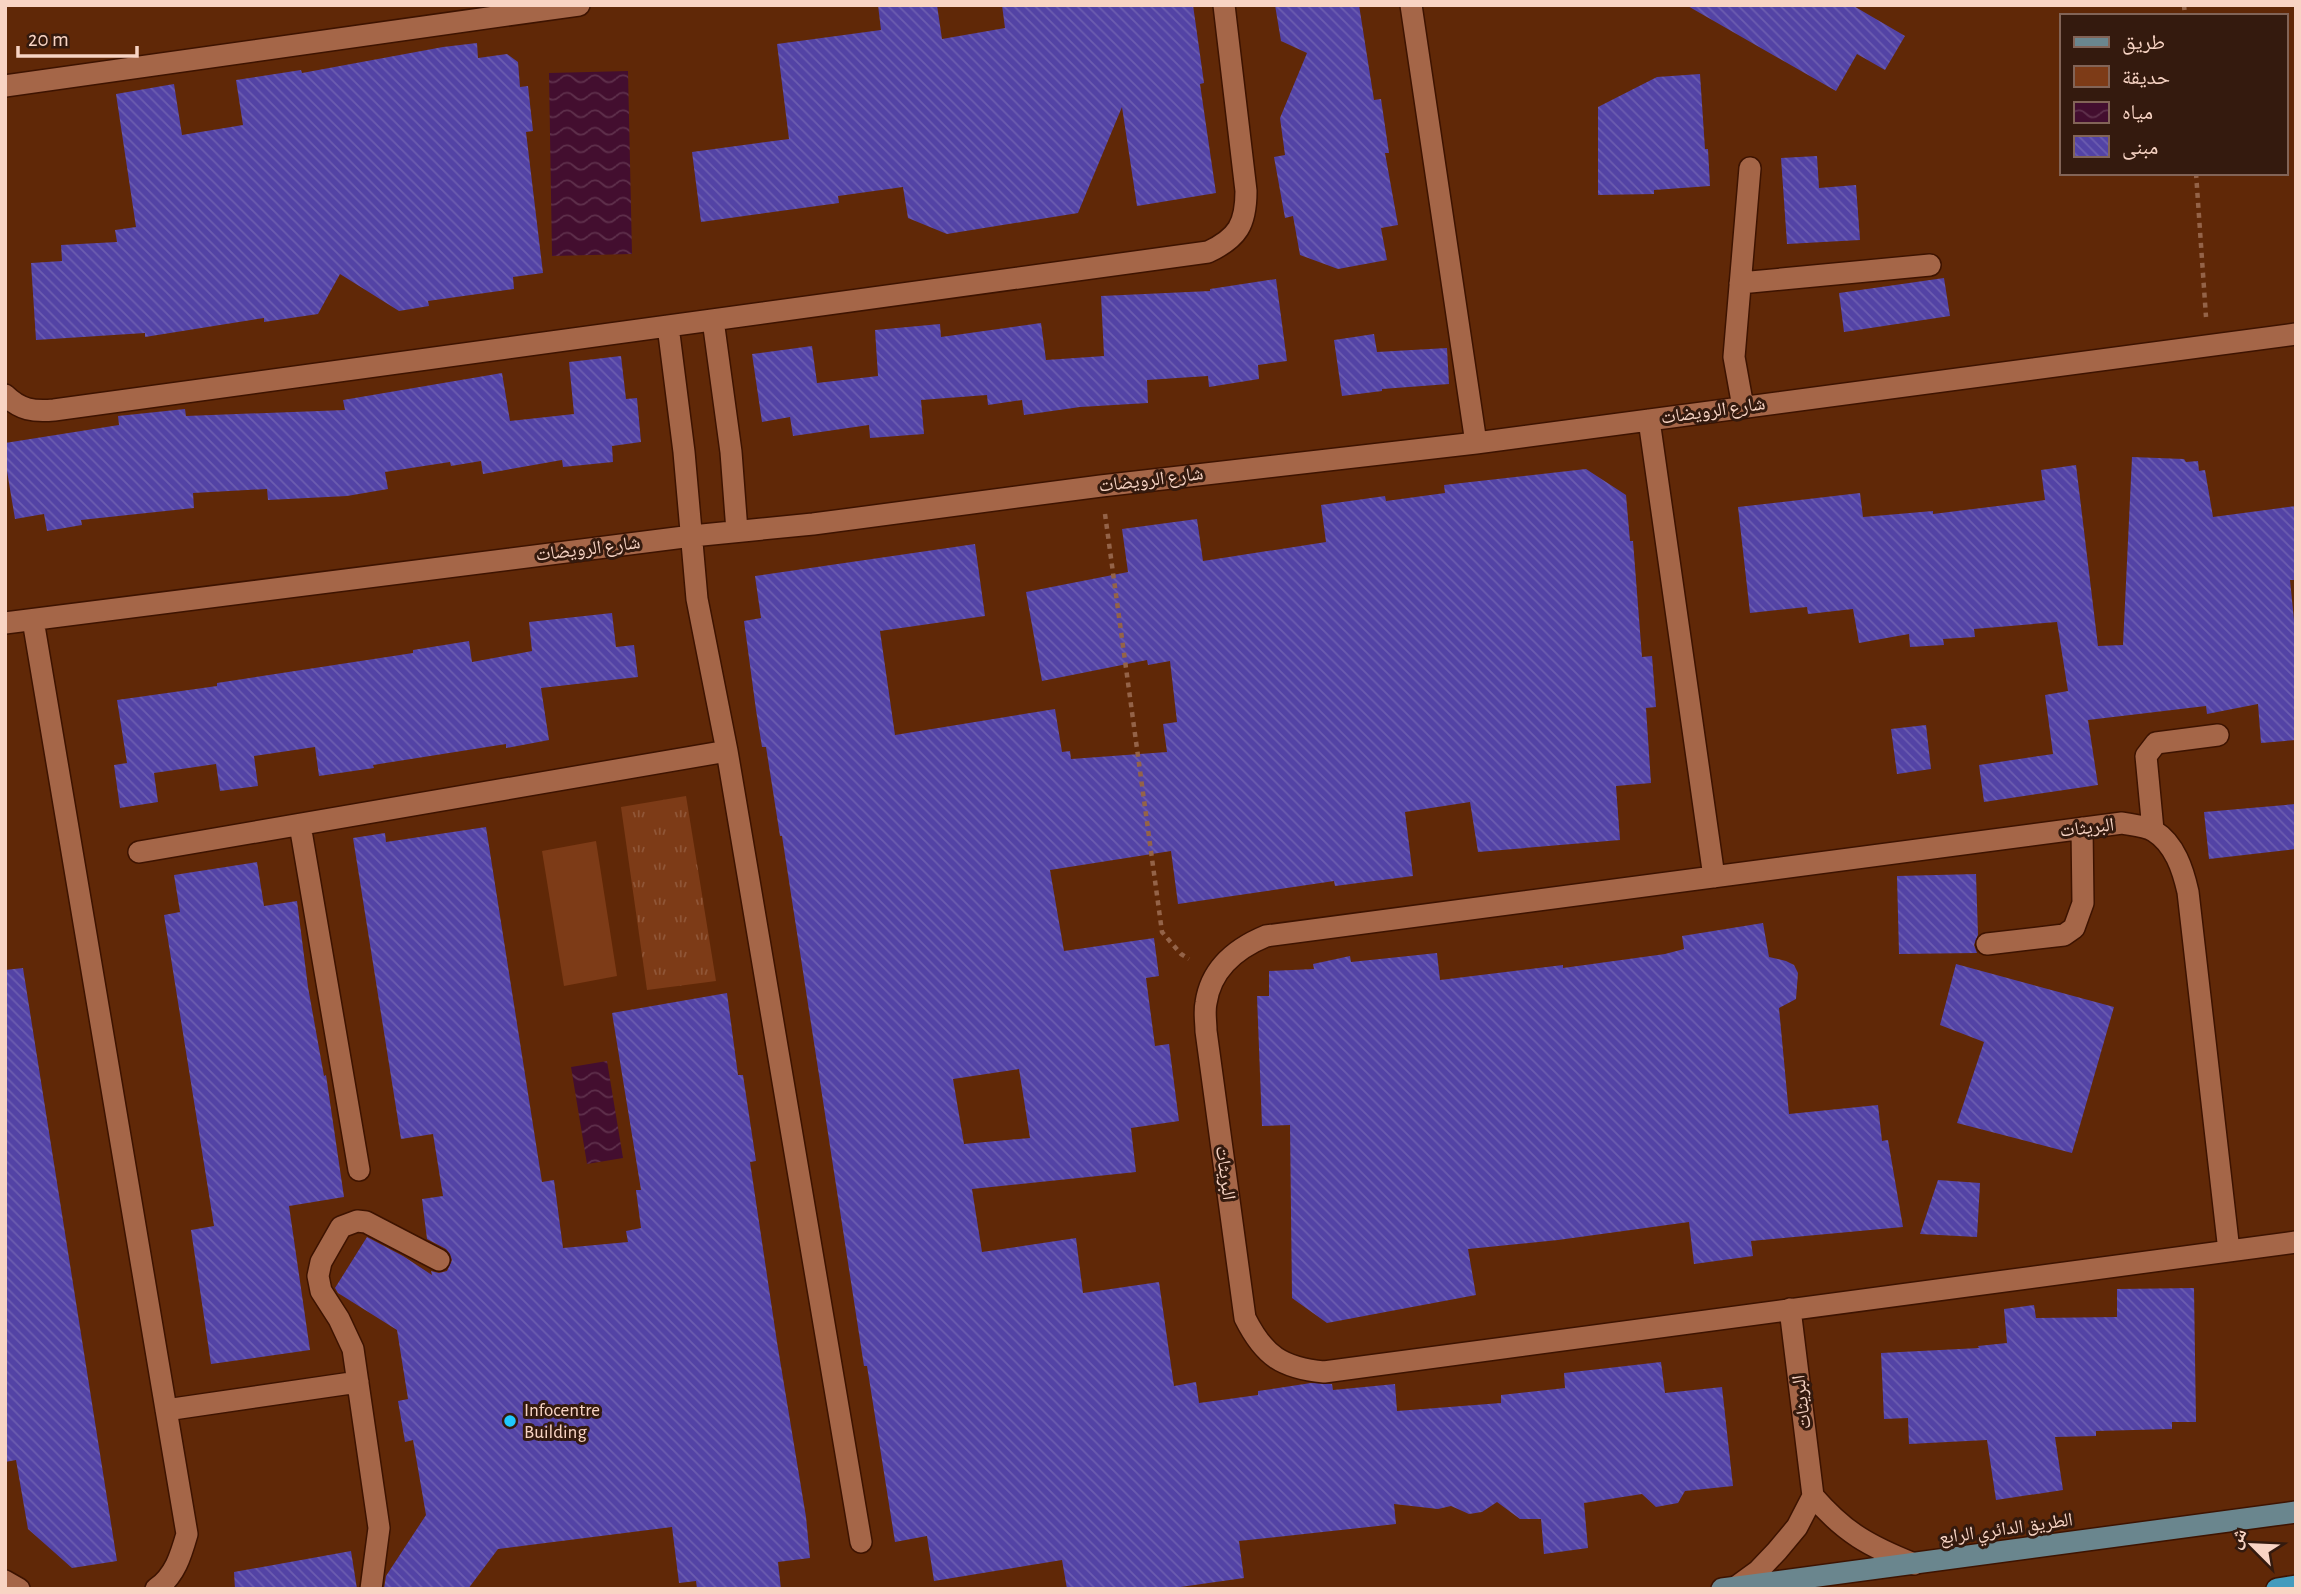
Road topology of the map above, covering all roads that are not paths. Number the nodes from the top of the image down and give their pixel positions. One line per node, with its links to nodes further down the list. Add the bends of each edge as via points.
1 (579, 5): 4 (street)
2 (1224, 5): 8 (street, via 1246,191 1246,211 1226,244 1208,252)
3 (1411, 5): 14 (street)
4 (5, 86)
5 (1749, 168): 7 (street)
6 (1930, 265): 7 (street)
7 (1740, 283): 12 (street, via 1734,356)
8 (713, 320): 9 (street); 15 (street)
9 (668, 326): 11 (street, via 54,410 33,412); 16 (street)
10 (2296, 334): 12 (street, شارع الرويضات)
11 (5, 395)
12 (1743, 407): 13 (street, شارع الرويضات)
13 (1649, 420): 14 (street, شارع الرويضات); 25 (street)
14 (1476, 443): 15 (street, شارع الرويضات)
15 (737, 531): 16 (street, شارع الرويضات)
16 (692, 536): 17 (street, شارع الرويضات); 20 (street, via 697,599)
17 (33, 620): 18 (street, شارع الرويضات); 33 (street)
18 (5, 623)
19 (2218, 735): 23 (street, via 2156,743 2150,748 2146,756)
20 (727, 751): 21 (street); 36 (street)
21 (300, 825): 24 (street); 27 (street)
22 (2082, 828): 23 (street, البريثات, via 2122,823); 25 (street, البريثات); 26 (street, via 2083,903 2074,929 2064,935)
23 (2153, 830): 29 (street, via 2169,844 2188,892)
24 (139, 852)
25 (1714, 877): 31 (street, البريثات, via 1266,936 1229,957 1216,974 1206,1002 1206,1031 1245,1318 1257,1341 1275,1358 1299,1369 1324,1372)
26 (1987, 944)
27 (359, 1170)
28 (2296, 1242): 29 (street, البريثات)
29 (2229, 1251): 31 (street, البريثات)
30 (439, 1260): 32 (street, via 366,1222 341,1227 318,1276 321,1292 353,1349)
31 (1790, 1309): 34 (street, البريثات)
32 (358, 1382): 33 (street); 43 (street, via 379,1528)
33 (166, 1410): 42 (street, via 187,1534 169,1580)
34 (1813, 1496): 37 (street, via 1862,1541); 40 (street, via 1777,1552)
35 (2296, 1512): 37 (main road, الطريق الدائري الرابع)
36 (861, 1542)
37 (1914, 1564): 40 (main road, الطريق الدائري الرابع)
38 (5, 1581): 41 (street)
39 (2296, 1586): 44 (highway)
40 (1729, 1588)
41 (19, 1589)
42 (156, 1589)
43 (371, 1589)
44 (2277, 1589)

